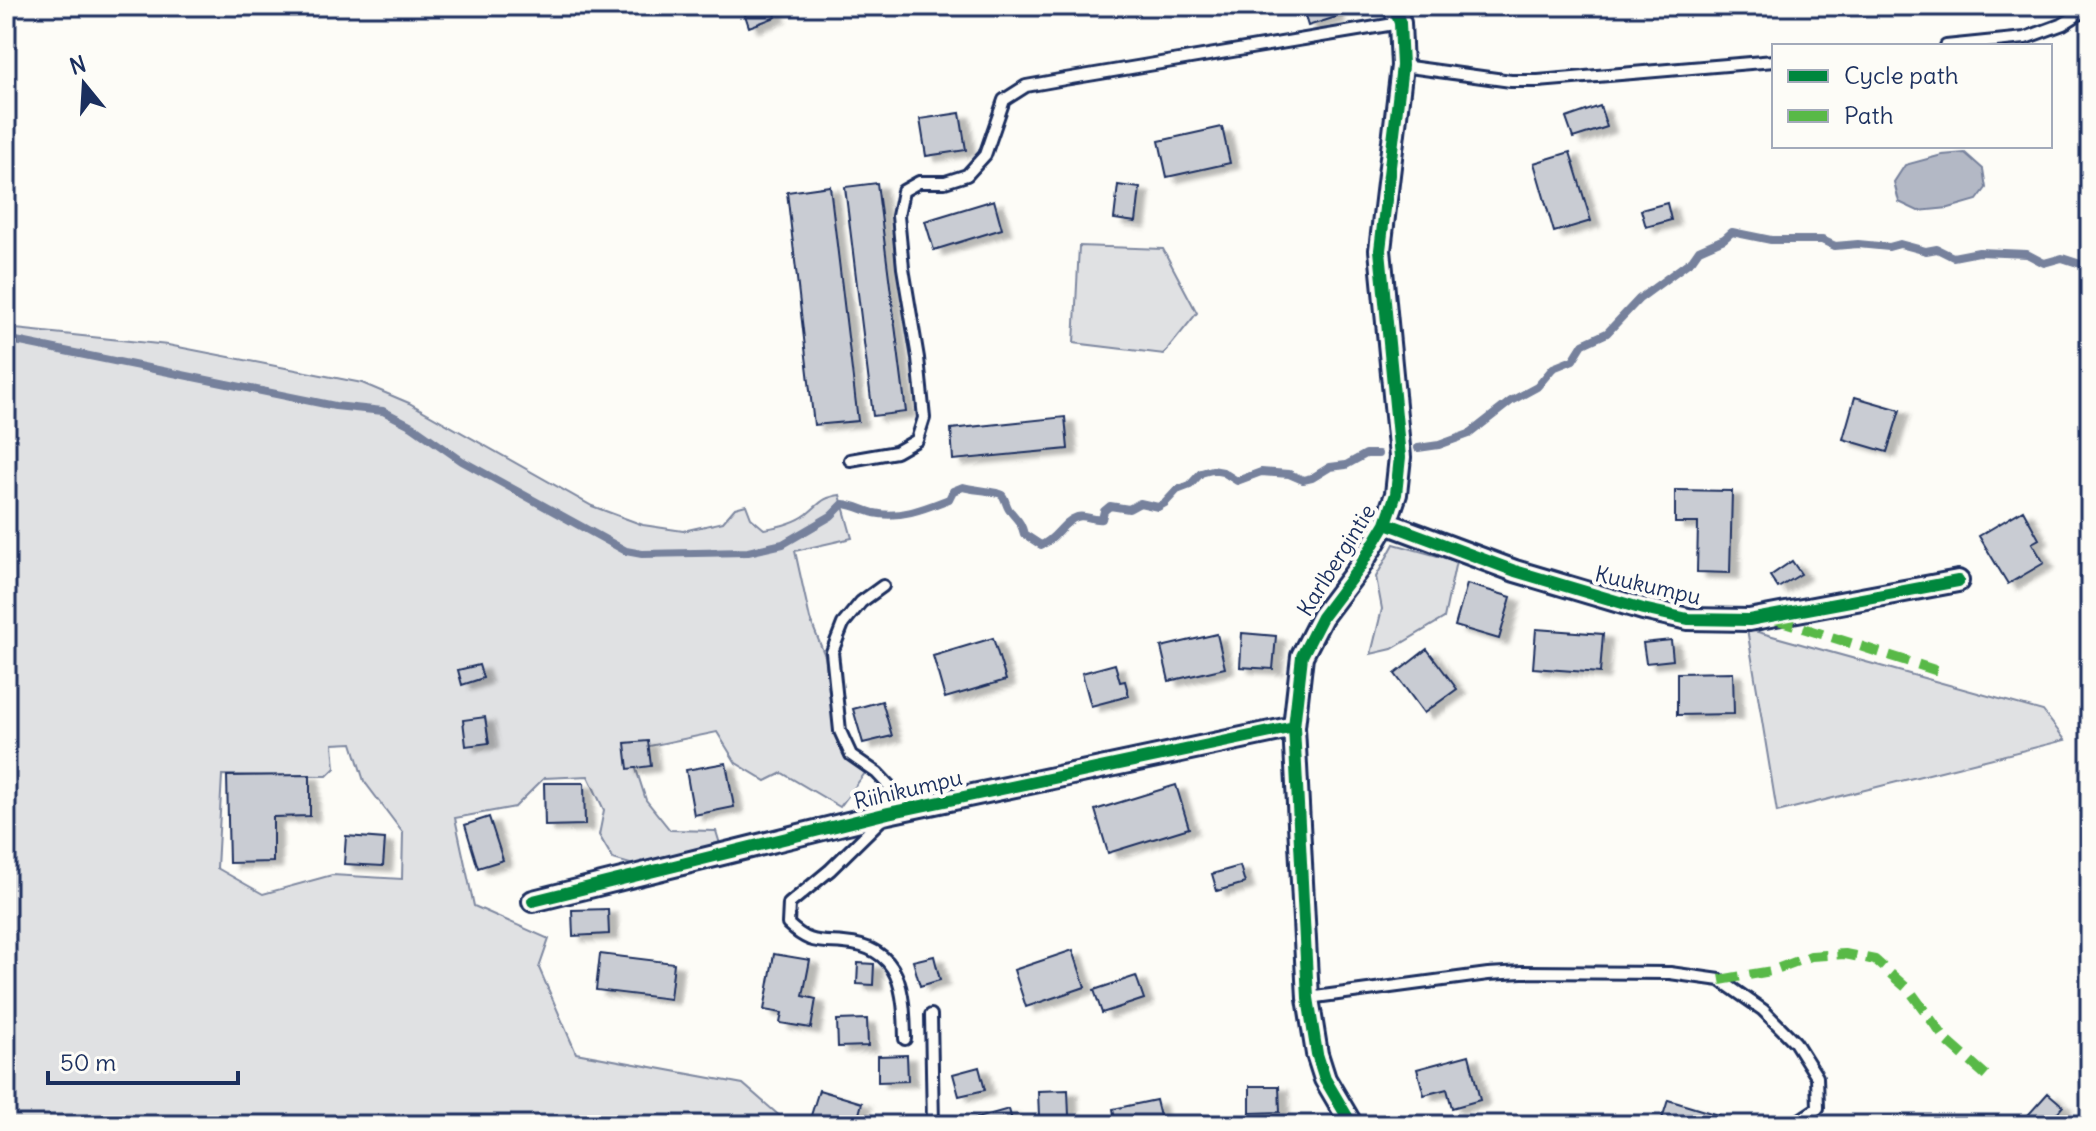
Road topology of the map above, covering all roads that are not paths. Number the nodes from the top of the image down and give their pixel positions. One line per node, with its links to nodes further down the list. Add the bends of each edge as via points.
1 (2090, 7): 3 (lane, via 2025,38)
2 (1397, 14): 5 (street, Karlbergintie); 6 (lane, via 1026,86 1004,100 985,155 967,175 919,182 903,191 900,242 924,418 917,440 896,452)
3 (1966, 44)
4 (1772, 61): 5 (lane, via 1538,81)
5 (1402, 66): 7 (street, Karlbergintie, via 1380,250 1400,457)
6 (850, 460)
7 (1386, 523): 8 (street, Kuukumpu, via 1515,571 1688,619 1749,620); 10 (street, Karlbergintie, via 1302,656)
8 (1958, 581)
9 (883, 586): 11 (lane, via 843,624 832,652 840,731 851,755 895,792)
10 (1294, 727): 11 (street, Riihikumpu); 13 (street, Karlbergintie)
11 (888, 813): 12 (street, Riihikumpu); 15 (lane, via 789,904 788,924 804,939 878,950 896,972)
12 (533, 901)
13 (1308, 998): 16 (lane, via 1522,972 1670,973 1720,980 1763,1010 1795,1042 1817,1077 1818,1108); 18 (street, Karlbergintie, via 1325,1079)
14 (931, 1015): 17 (lane)
15 (905, 1039)
16 (1797, 1122)
17 (933, 1125)
18 (1352, 1125)

